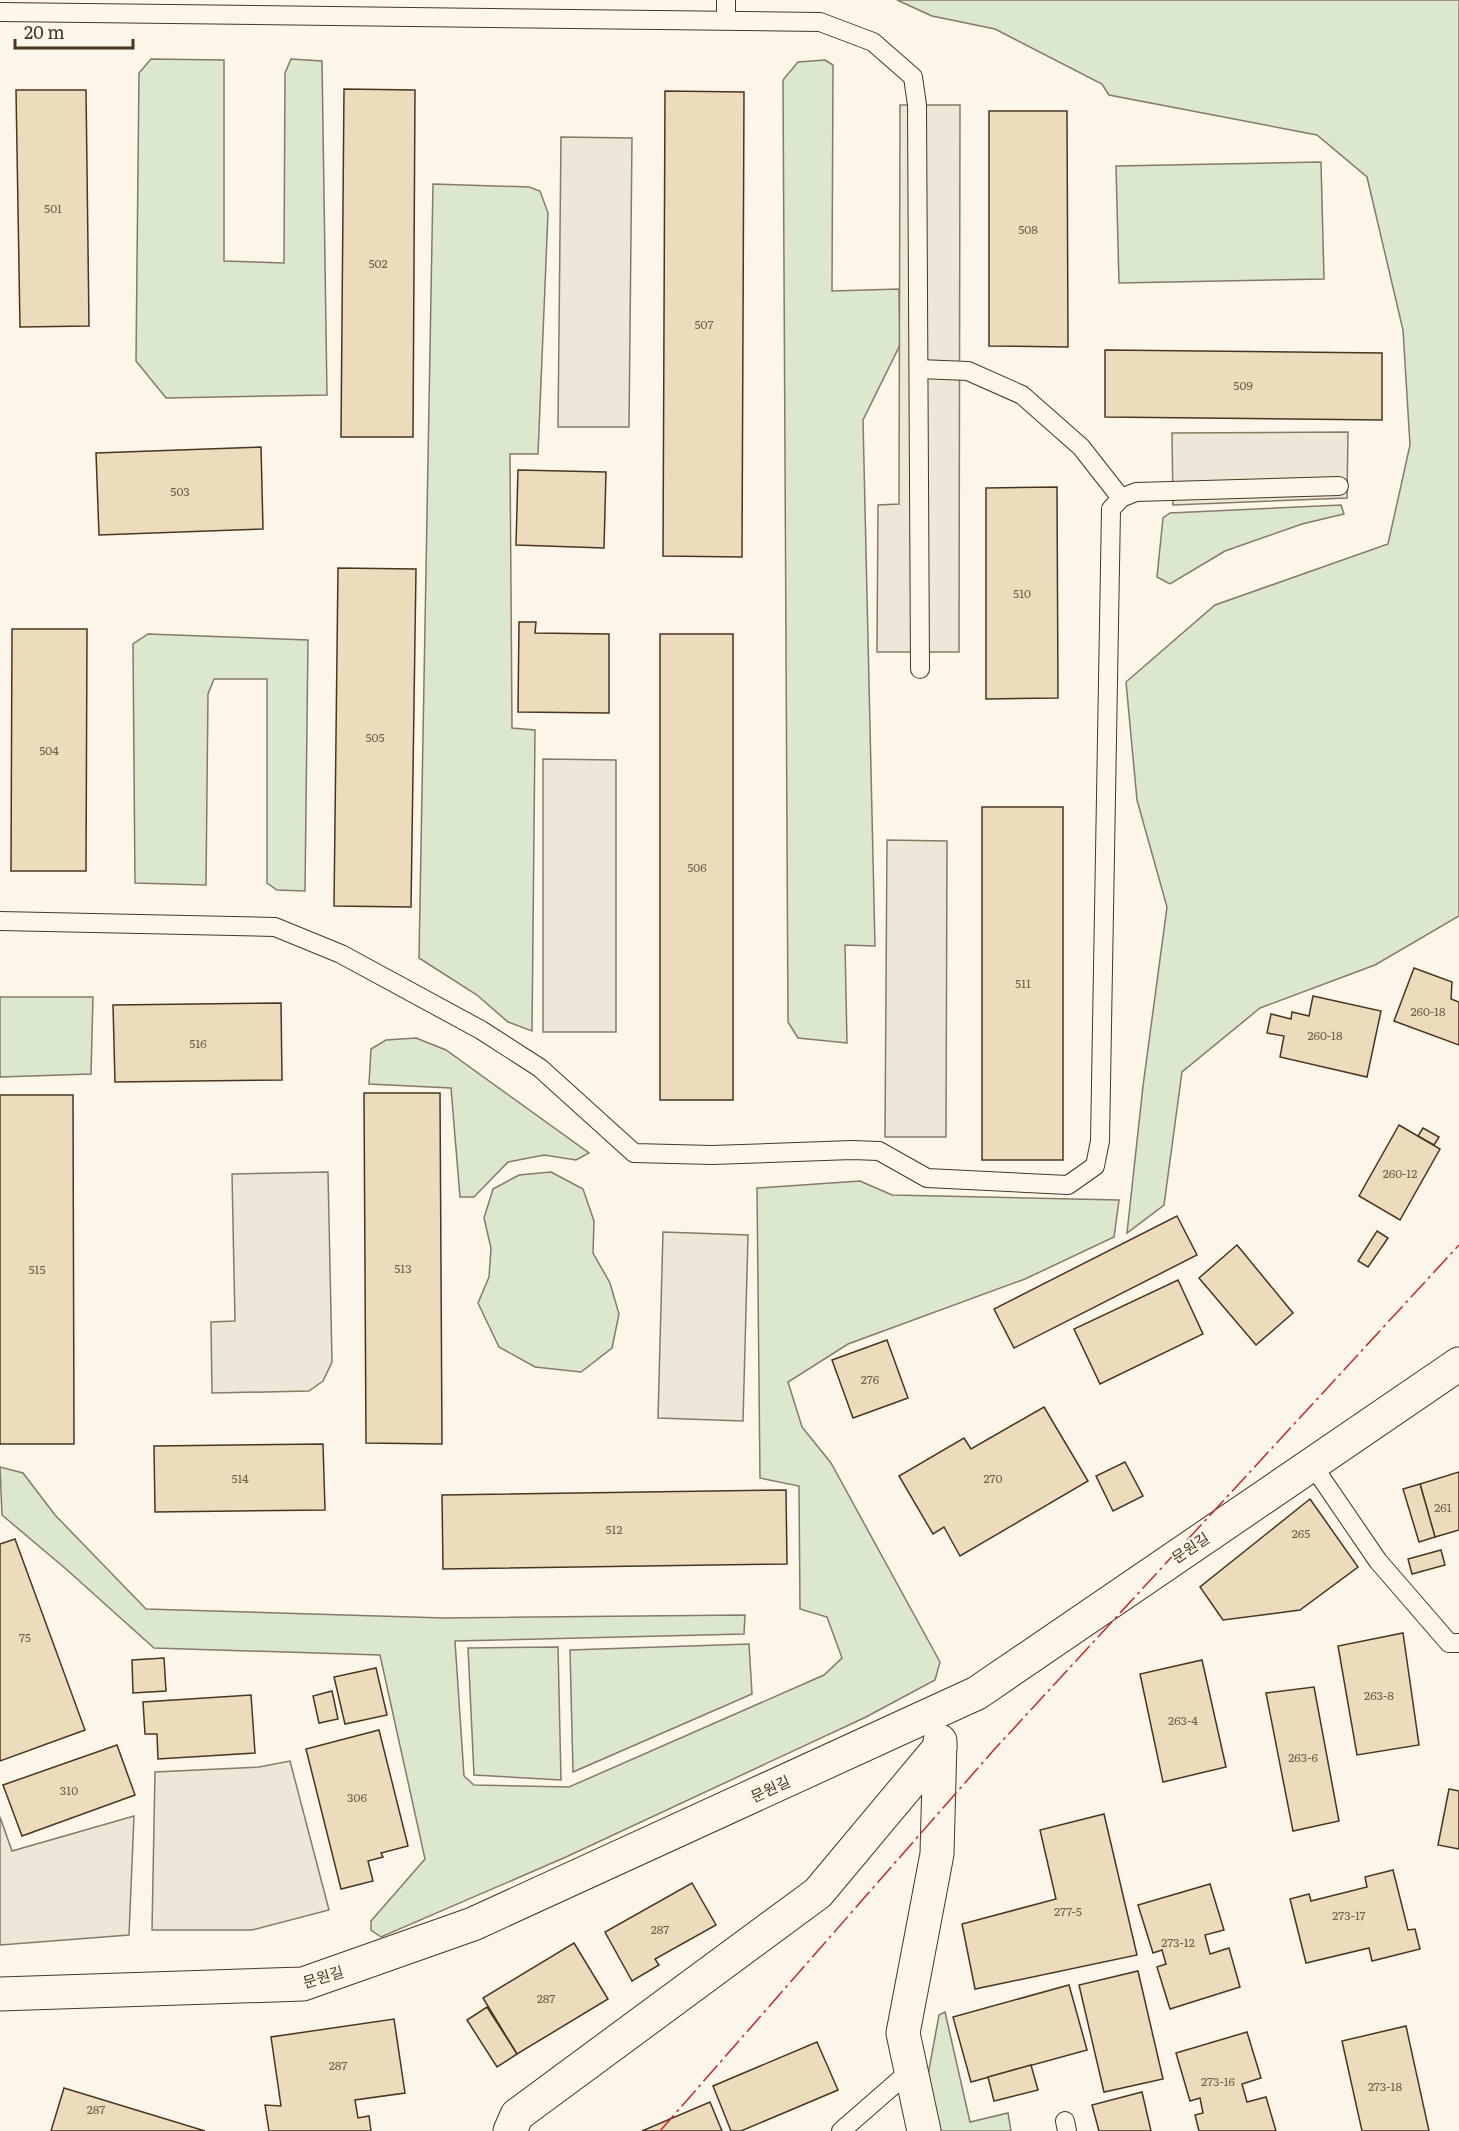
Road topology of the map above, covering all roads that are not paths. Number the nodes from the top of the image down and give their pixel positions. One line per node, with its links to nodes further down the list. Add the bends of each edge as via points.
1 (726, 0): 4 (lane)
2 (262, 8): 3 (lane); 4 (lane)
3 (0, 12)
4 (726, 21): 5 (lane, via 820,22 873,42 913,77 917,105)
5 (919, 369): 7 (lane, via 968,371 1022,395 1081,447); 8 (lane)
6 (1339, 486): 7 (lane, via 1136,492)
7 (1121, 498): 9 (lane, via 1111,509 1100,1141 1095,1166 1068,1185 927,1178 879,1151 634,1153 540,1068 481,1030 341,954 275,927)
8 (920, 669)
9 (0, 921)
10 (1459, 1364): 11 (street, 문원길)
11 (1311, 1463): 12 (lane, via 1386,1570 1449,1643); 13 (street, 문원길, via 976,1693)
12 (1459, 1643)
13 (940, 1709): 14 (street); 15 (street, 문원길, via 473,1924 303,1984)
14 (940, 1748): 16 (street, via 937,1854 903,2032); 17 (street, via 818,1893 517,2115)
15 (0, 1994)
16 (911, 2070): 18 (lane); 19 (street)
17 (510, 2131)
18 (841, 2131)
19 (924, 2131)

